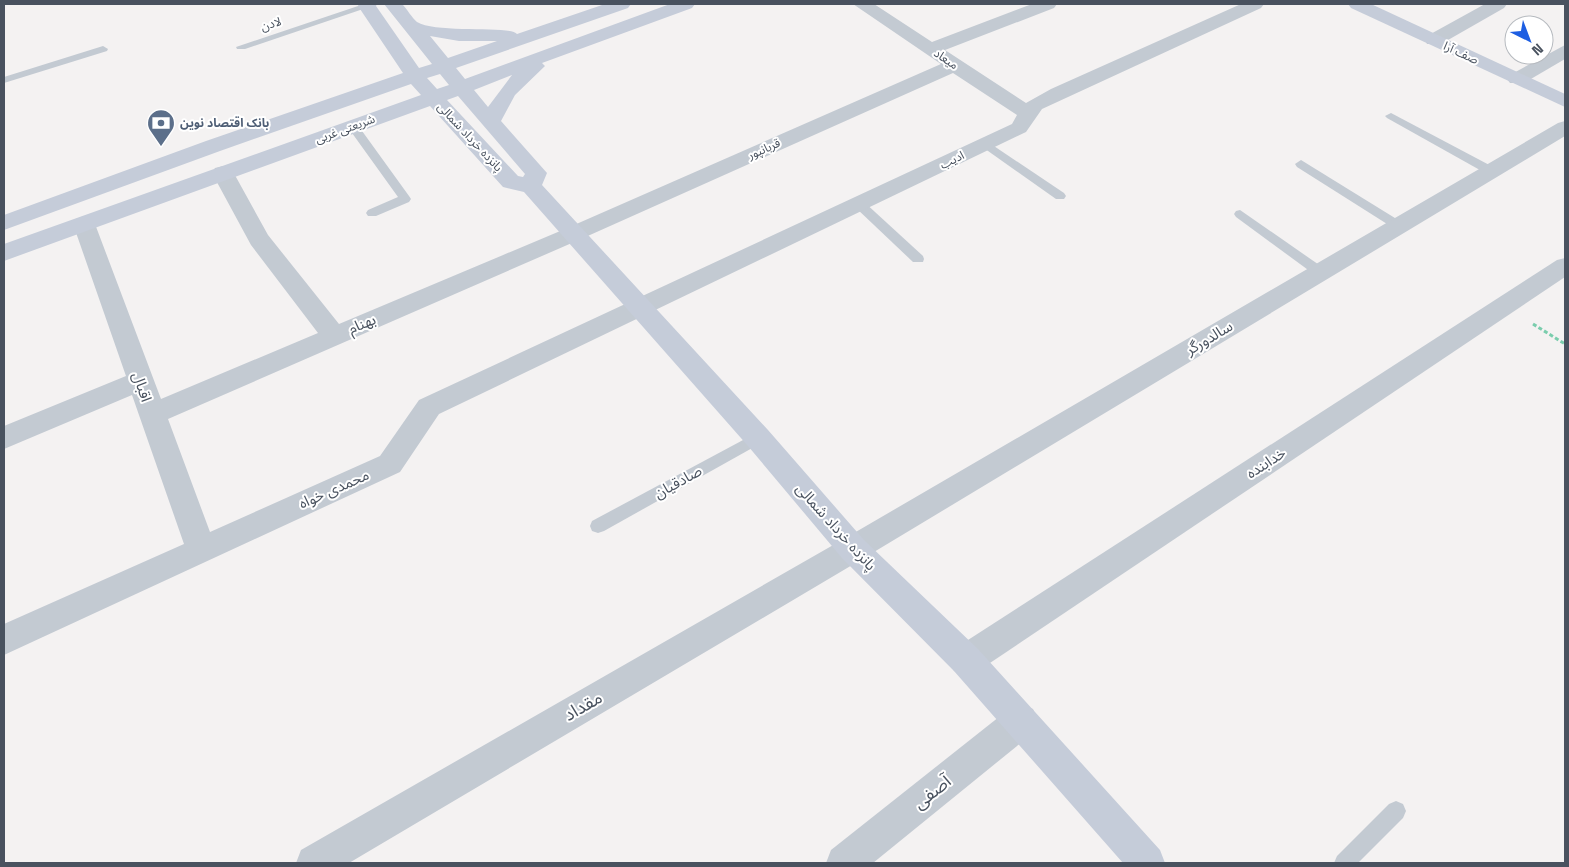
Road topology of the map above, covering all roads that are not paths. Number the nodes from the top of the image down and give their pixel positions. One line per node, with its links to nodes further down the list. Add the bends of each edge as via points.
1 (394, 4): 10 (street, پانزده خرداد شمالی)
2 (622, 4): 11 (street, شریعتی غربی)
3 (686, 4): 14 (street, شریعتی غربی)
4 (862, 4): 16 (street, میعاد)
5 (1255, 4): 26 (street, ادیب, via 1058,93 1035,105)
6 (1358, 4): 12 (street, صف آرا)
7 (1498, 4): 12 (street)
8 (367, 5): 13 (lane, لادن); 20 (street, پانزده خرداد شمالی)
9 (1040, 5): 16 (street)
10 (412, 26): 11 (street, via 457,37); 19 (street, پانزده خرداد شمالی)
11 (549, 29): 19 (street, شریعتی غربی)
12 (1434, 40): 21 (street, صف آرا)
13 (241, 47)
14 (563, 48): 23 (street, شریعتی غربی); 28 (street, via 526,72 505,93)
15 (103, 49): 22 (lane)
16 (931, 49): 18 (street, میعاد)
17 (1565, 50): 21 (street)
18 (955, 65): 26 (street, میعاد); 43 (street, قربانپور)
19 (444, 66): 20 (street, شریعتی غربی); 23 (street, پانزده خرداد شمالی)
20 (415, 77): 24 (street, پانزده خرداد شمالی); 40 (street, شریعتی غربی, via 213,146)
21 (1518, 79): 25 (street, صف آرا)
22 (4, 80)
23 (461, 87): 24 (street, شریعتی غربی); 28 (street, پانزده خرداد شمالی)
24 (433, 97): 29 (street, شریعتی غربی); 35 (street, پانزده خرداد شمالی, via 512,182)
25 (1565, 101)
26 (1029, 114): 31 (street, ادیب, via 1019,128)
27 (1391, 116): 33 (lane)
28 (490, 122): 35 (street, پانزده خرداد شمالی, via 536,173)
29 (353, 126): 34 (street, شریعتی غربی); 38 (lane, via 406,199)
30 (1565, 127): 33 (street, سالدورگر)
31 (985, 144): 36 (lane); 37 (street, ادیب)
32 (1301, 164): 42 (lane)
33 (1491, 171): 42 (street, سالدورگر)
34 (223, 173): 41 (street, شریعتی غربی); 49 (street, via 259,239)
35 (531, 186): 43 (street, پانزده خرداد شمالی)
36 (1060, 196)
37 (859, 204): 45 (lane); 48 (street, ادیب)
38 (372, 213)
39 (1240, 214): 47 (lane)
40 (4, 223)
41 (84, 224): 44 (street, شریعتی غربی); 50 (street, اقبال)
42 (1399, 226): 47 (street, سالدورگر)
43 (573, 234): 48 (street, پانزده خرداد شمالی); 49 (street, بهنام)
44 (4, 253)
45 (918, 259)
46 (1565, 266): 58 (street, خدابنده)
47 (1320, 272): 56 (street, سالدورگر)
48 (639, 307): 53 (street, پانزده خرداد شمالی); 55 (street, محمدی خواه, via 429,407 390,464)
49 (335, 336): 51 (street, بهنام)
50 (140, 381): 51 (street, اقبال); 52 (street)
51 (151, 415): 55 (street, اقبال)
52 (4, 438)
53 (758, 438): 54 (lane, صادقیان); 56 (street, پانزده خرداد شمالی)
54 (598, 526)
55 (201, 549): 57 (street, محمدی خواه)
56 (853, 549): 58 (street, پانزده خرداد شمالی); 61 (street, مقداد)
57 (4, 640)
58 (966, 660): 59 (street, پانزده خرداد شمالی)
59 (1021, 721): 62 (street, آصفی); 63 (street, پانزده خرداد شمالی)
60 (1396, 811): 64 (lane)
61 (314, 863)
62 (844, 863)
63 (1147, 863)
64 (1344, 863)

